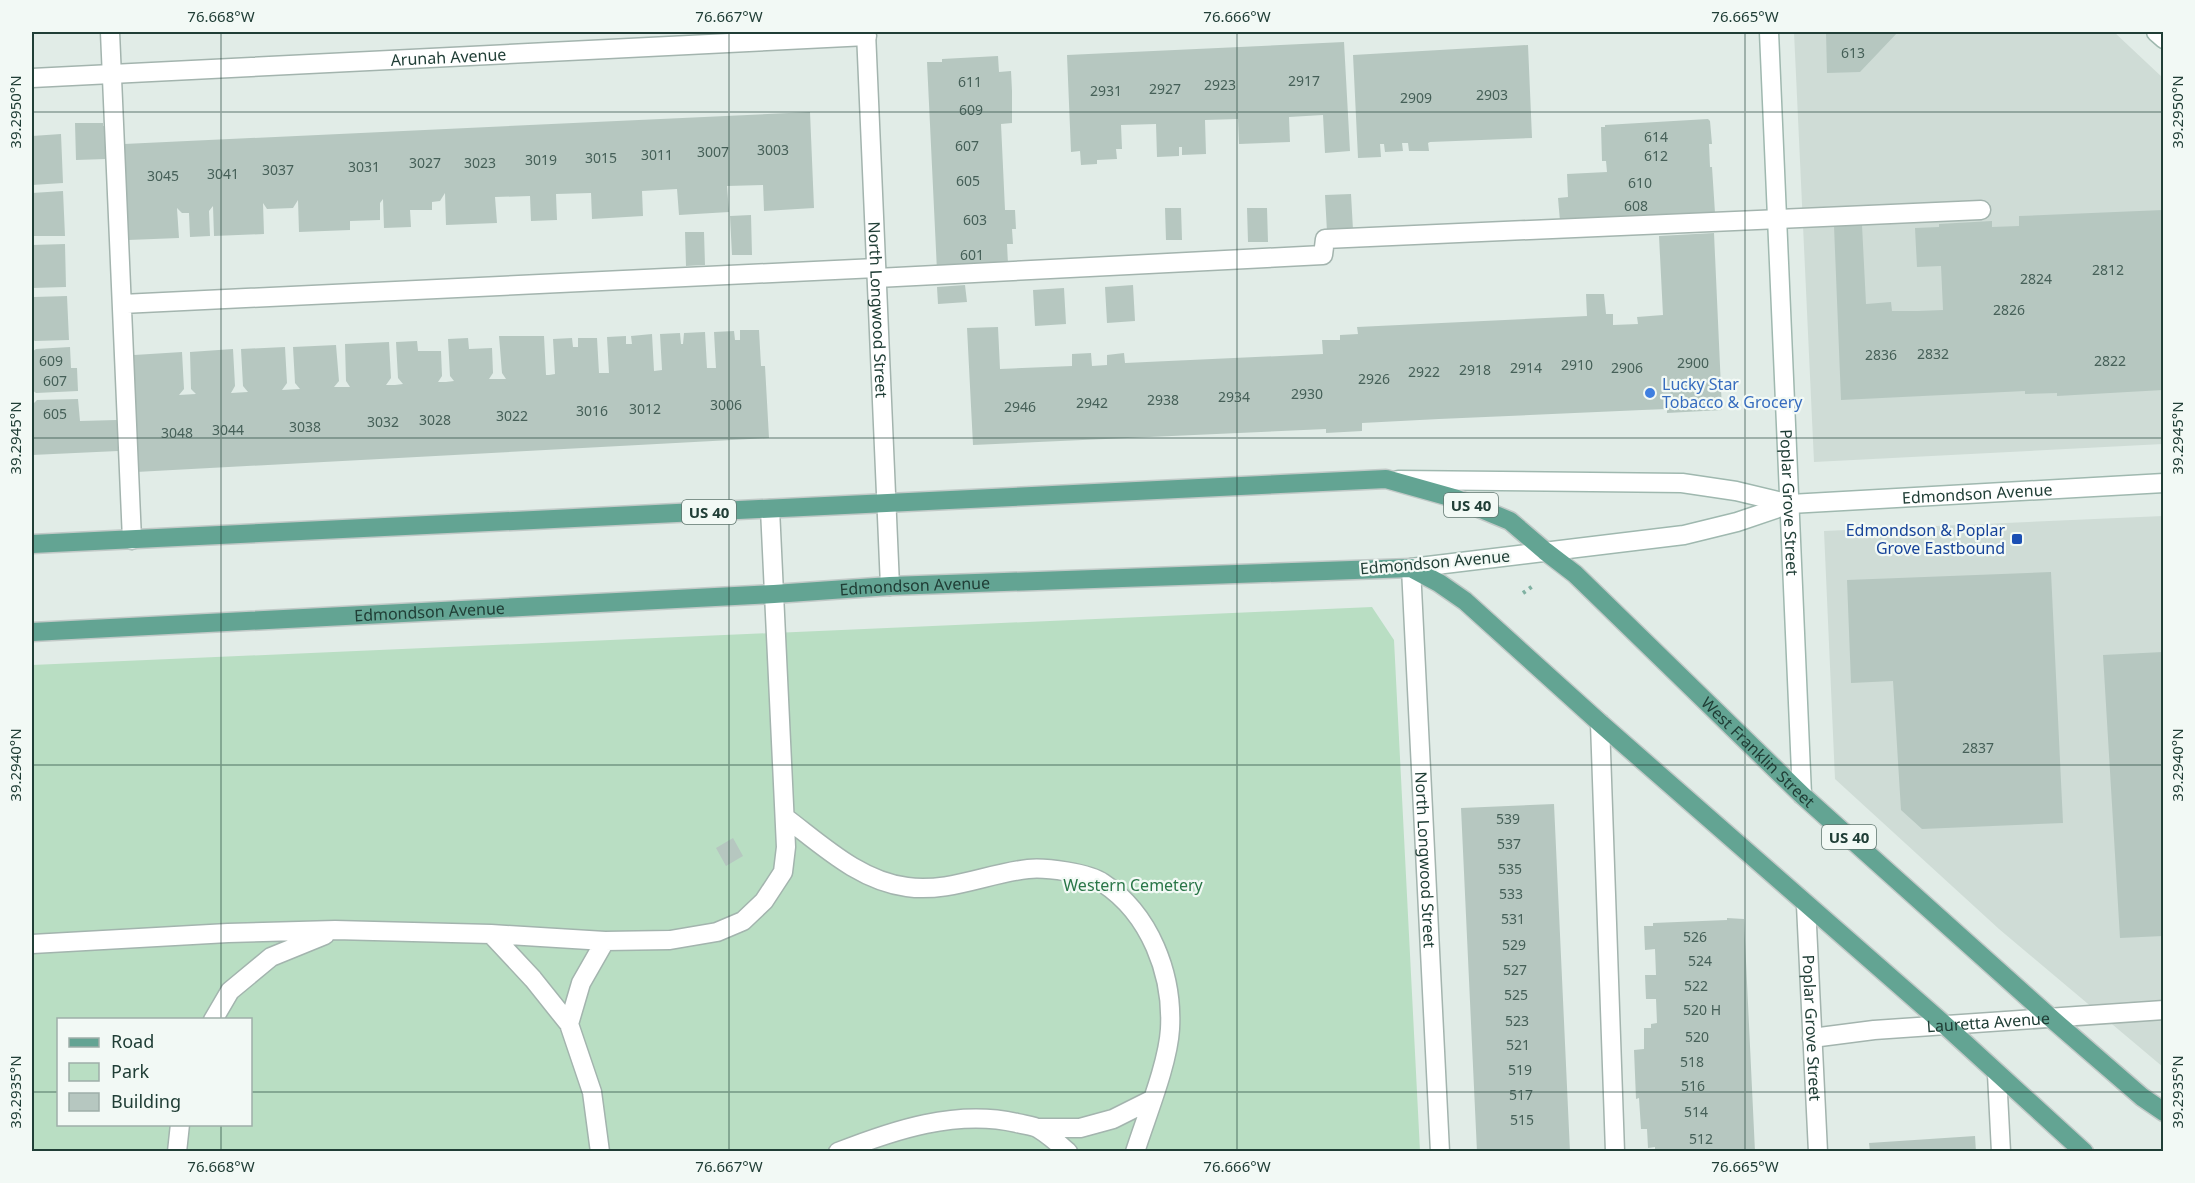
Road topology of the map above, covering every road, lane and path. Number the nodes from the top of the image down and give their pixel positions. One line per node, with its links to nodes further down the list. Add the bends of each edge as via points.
1 (110, 32): 6 (street)
2 (1769, 32): 9 (street, Poplar Grove Street)
3 (2156, 32): 5 (street)
4 (867, 34): 6 (street, Arunah Avenue); 10 (street, North Longwood Street)
5 (2163, 39)
6 (112, 74): 7 (street, Arunah Avenue); 11 (street)
7 (32, 78)
8 (1981, 210): 9 (street)
9 (1777, 219): 10 (street, via 1325,239 1323,255); 15 (street, Poplar Grove Street)
10 (877, 273): 11 (street); 14 (street, North Longwood Street)
11 (122, 304): 17 (street)
12 (1386, 479): 14 (main road, Edmondson Avenue / US 40); 15 (street, Edmondson Avenue, via 1682,483 1736,490); 19 (main road, West Franklin Street / US 40, via 1457,499 1510,521)
13 (2163, 483): 15 (street, Edmondson Avenue)
14 (886, 504): 16 (main road, Edmondson Avenue / US 40); 21 (street, North Longwood Street)
15 (1790, 504): 19 (street, Edmondson Avenue, via 1684,535); 27 (street, Poplar Grove Street)
16 (770, 509): 17 (main road, Edmondson Avenue / US 40); 24 (street)
17 (132, 540): 18 (main road, Edmondson Avenue / US 40)
18 (32, 544)
19 (1545, 551): 20 (street, Edmondson Avenue); 27 (main road, West Franklin Street / US 40, via 1575,574)
20 (1410, 568): 21 (main road, Edmondson Avenue); 26 (main road, via 1465,601); 50 (street, North Longwood Street)
21 (890, 586): 24 (main road, Edmondson Avenue)
22 (1533, 586): 23 (path)
23 (1523, 593)
24 (774, 594): 25 (main road, Edmondson Avenue); 28 (street)
25 (32, 632)
26 (1600, 723): 29 (main road); 51 (street)
27 (1802, 795): 36 (main road, West Franklin Street / US 40)
28 (786, 818): 32 (street, via 783,872 764,901 743,921 717,932 670,940); 41 (street, via 872,878 908,887 952,885 1029,869 1065,871 1102,881 1130,906 1152,938 1166,982 1170,1030)
29 (1806, 905): 38 (main road); 39 (street, Poplar Grove Street)
30 (335, 930): 31 (street); 33 (street); 35 (street, via 271,957 230,990)
31 (491, 934): 32 (street); 37 (street)
32 (605, 941): 37 (street, via 581,983)
33 (32, 944)
34 (2163, 1010): 36 (street, Lauretta Avenue)
35 (214, 1018)
36 (2052, 1019): 38 (street, Lauretta Avenue); 42 (main road, West Franklin Street / US 40)
37 (569, 1024): 46 (street, via 592,1092)
38 (1946, 1026): 39 (street, Lauretta Avenue); 40 (main road)
39 (1812, 1038): 52 (street, Poplar Grove Street)
40 (1996, 1074): 53 (street); 54 (main road)
41 (1151, 1100): 44 (street, via 1113,1119 1080,1128); 49 (street)
42 (2163, 1112)
43 (180, 1126): 45 (street)
44 (1038, 1128): 47 (street, via 1003,1120 958,1118 868,1140); 48 (street)
45 (177, 1152)
46 (600, 1152)
47 (838, 1152)
48 (1068, 1152)
49 (1135, 1152)
50 (1440, 1152)
51 (1615, 1152)
52 (1818, 1152)
53 (2001, 1152)
54 (2084, 1152)

